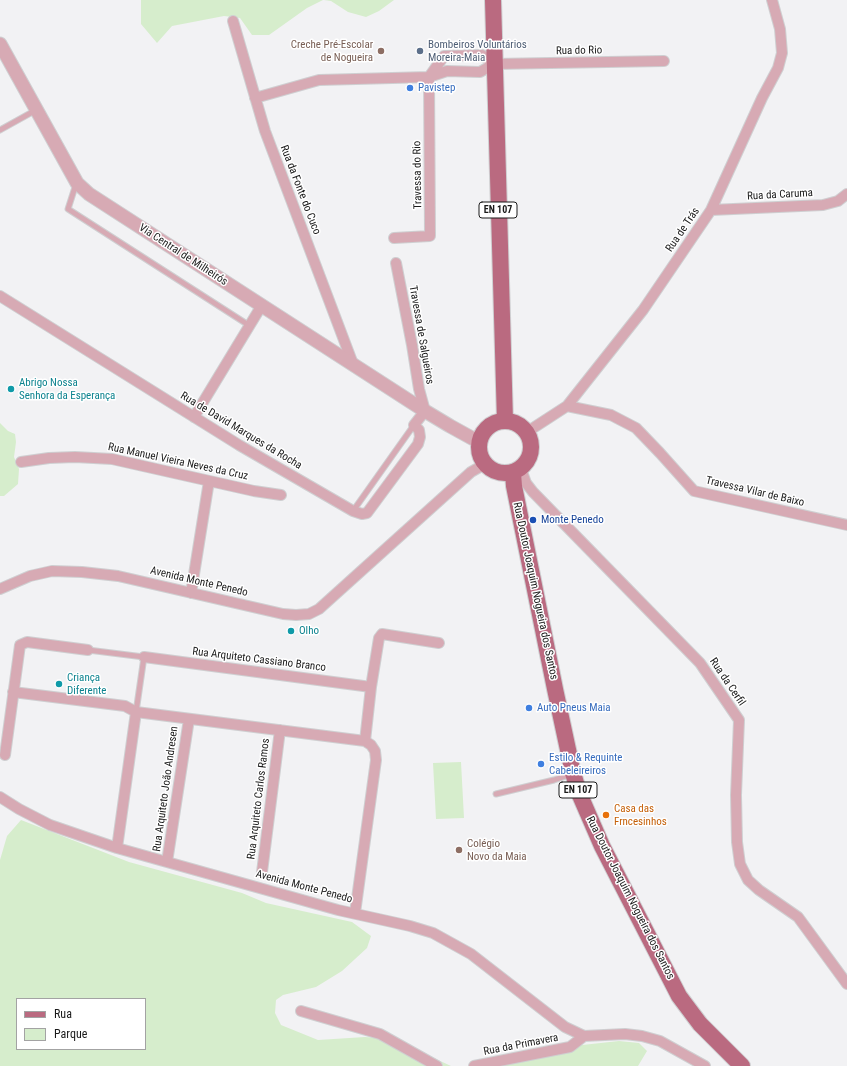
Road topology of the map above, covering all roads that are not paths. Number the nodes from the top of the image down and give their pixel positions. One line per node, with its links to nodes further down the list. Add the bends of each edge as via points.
1 (493, 0): 6 (main road, EN 107)
2 (772, 0): 13 (street, Rua de Trás, via 780,29 782,53 778,68)
3 (233, 21): 8 (street, Rua da Fonte do Cuco)
4 (0, 44): 9 (street, Via Central de Milheirós)
5 (664, 61): 6 (street, Rua do Rio)
6 (494, 64): 7 (street, Rua do Rio, via 480,72 447,71); 7 (street, Rua do Rio, via 482,55 444,56); 23 (main road, EN 107)
7 (429, 77): 8 (street, Rua do Rio, via 319,80); 14 (street, Travessa do Rio, via 430,236)
8 (255, 98): 19 (street, Rua da Fonte do Cuco, via 265,132)
9 (36, 110): 10 (lane); 11 (street, Via Central de Milheirós)
10 (0, 130)
11 (77, 183): 17 (street, Via Central de Milheirós, via 89,194); 18 (lane, via 68,210)
12 (847, 194): 13 (street, Rua da Caruma, via 838,201 823,205)
13 (711, 210): 20 (street, Rua de Trás, via 643,310)
14 (394, 238)
15 (396, 263): 21 (street, Travessa de Salgueiros)
16 (0, 296): 22 (street, Rua de David Marques da Rocha)
17 (262, 305): 18 (street); 19 (street, Via Central de Milheirós)
18 (250, 326): 22 (street)
19 (353, 364): 21 (street, Via Central de Milheirós)
20 (568, 406): 24 (street, Rua de Trás); 31 (street, Travessa Vilar de Baixo, via 611,415 636,428 694,491)
21 (425, 411): 22 (street, Rua de David Marques da Rocha, via 414,425 419,430 418,444 367,513 362,514); 25 (street, Via Central de Milheirós)
22 (194, 417)
23 (505, 421): 24 (main road, via 518,424); 25 (main road, via 486,429)
24 (527, 432): 28 (main road, via 531,443 531,455)
25 (479, 442): 27 (main road, via 480,454)
26 (21, 462): 29 (street, Rua Manuel Vieira Neves da Cruz, via 75,457 112,459)
27 (485, 464): 28 (main road, via 489,469 501,474); 33 (street, Avenida Monte Penedo, via 471,472 319,609 309,614 283,614)
28 (517, 471): 44 (main road, Rua Doutor Joaquim Nogueira dos Santos / EN 107, via 514,486 519,513); 51 (street, Rua da Cerfil, via 533,492 700,663 739,720 736,795 740,864 748,880 798,917)
29 (209, 480): 30 (street, Rua Manuel Vieira Neves da Cruz); 33 (street)
30 (281, 495)
31 (847, 525)
32 (0, 589): 33 (street, Avenida Monte Penedo, via 30,576 52,571 118,576)
33 (191, 593)
34 (439, 643): 37 (street, via 382,634 379,638)
35 (88, 650): 36 (lane); 38 (street, via 27,642 20,645)
36 (144, 657): 37 (street, Rua Arquiteto Cassiano Branco); 39 (lane)
37 (371, 687): 42 (street)
38 (13, 692): 39 (street, via 125,706); 43 (street)
39 (136, 712): 40 (street); 47 (street)
40 (189, 719): 41 (street); 48 (street, Rua Arquiteto João Andresen)
41 (280, 730): 42 (street); 49 (street, Rua Arquiteto Carlos Ramos)
42 (365, 741): 50 (street, via 375,751 376,760)
43 (5, 755)
44 (573, 773): 45 (lane); 57 (main road, Rua Doutor Joaquim Nogueira dos Santos / EN 107, via 596,833 679,996 700,1024)
45 (496, 794)
46 (0, 797): 47 (street, Avenida Monte Penedo, via 50,825)
47 (118, 848): 48 (street, Avenida Monte Penedo)
48 (167, 862): 50 (street, Avenida Monte Penedo)
49 (262, 872)
50 (354, 913): 53 (street, Avenida Monte Penedo, via 410,926 450,941 471,954 565,1027)
51 (847, 984)
52 (301, 1011): 54 (street, via 380,1034)
53 (584, 1036): 55 (street, Rua da Primavera, via 570,1047); 56 (street, via 642,1036 660,1041)
54 (437, 1066)
55 (474, 1066)
56 (705, 1066)
57 (742, 1066)

